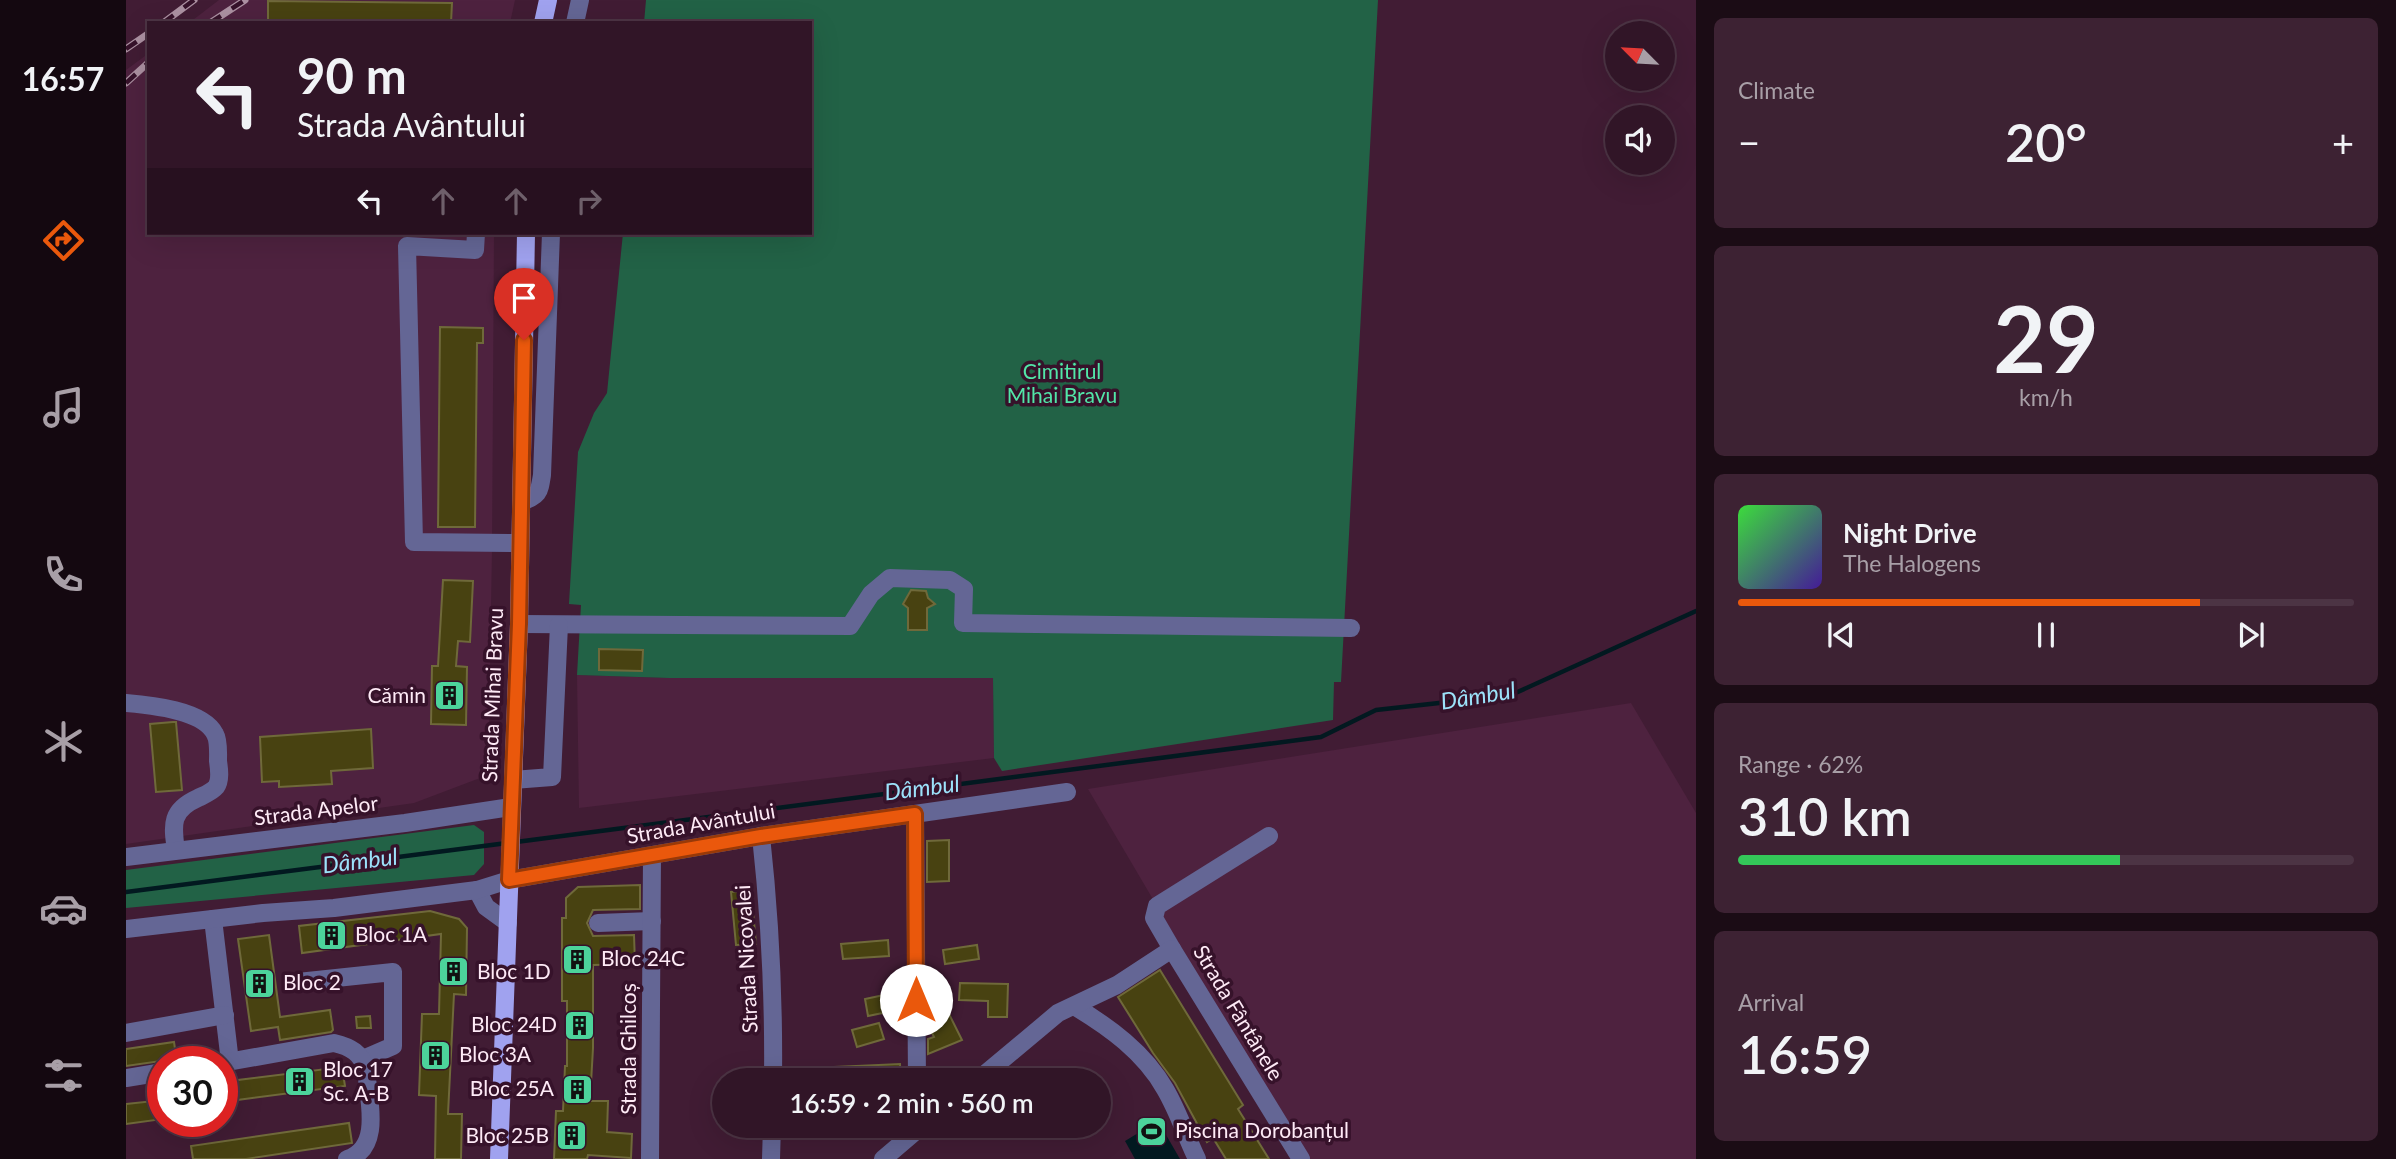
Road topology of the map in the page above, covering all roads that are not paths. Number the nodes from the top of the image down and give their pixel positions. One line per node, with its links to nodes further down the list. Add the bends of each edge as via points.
1 (548, 0): 3 (main road)
2 (580, 0): 4 (street)
3 (543, 21)
4 (575, 21)
5 (476, 235): 9 (street, via 475,250 407,246 414,542)
6 (526, 235): 8 (main road, Strada Mihai Bravu)
7 (551, 235): 8 (street, via 542,475 536,496)
8 (521, 502): 9 (main road, Strada Mihai Bravu)
9 (520, 543): 10 (main road, Strada Mihai Bravu)
10 (519, 624): 11 (street); 14 (main road, Strada Mihai Bravu)
11 (559, 625): 12 (street, via 850,626 871,594 890,578 950,580 964,589 963,622); 14 (street, via 552,777)
12 (1351, 628)
13 (126, 703): 20 (street, via 182,712 215,733 219,782 178,812 172,827)
14 (513, 780): 16 (main road, Strada Mihai Bravu)
15 (1067, 792): 17 (street, Strada Avântului)
16 (512, 807): 20 (street, Strada Apelor); 23 (main road, Strada Mihai Bravu)
17 (915, 814): 18 (street, Strada Avântului); 39 (street)
18 (761, 836): 21 (street, Strada Avântului); 38 (street, Strada Nicovalei, via 774,996)
19 (1269, 836): 30 (street, via 1157,906 1154,918)
20 (176, 850): 22 (street, Strada Apelor)
21 (652, 856): 23 (street, Strada Avântului); 26 (street, Strada Ghilcoș)
22 (126, 857)
23 (510, 874): 24 (street, Strada Avântului); 27 (main road, Strada Mihai Bravu)
24 (477, 890): 25 (street, Strada Avântului); 27 (street, via 486,907)
25 (213, 919): 29 (street, Strada Avântului); 33 (street, via 210,970)
26 (652, 921): 28 (street); 47 (street, Strada Ghilcoș)
27 (508, 923): 46 (main road, Strada Mihai Bravu)
28 (598, 923)
29 (126, 929)
30 (1172, 949): 32 (street, Strada Fântânele); 51 (street, Strada Fântânele)
31 (298, 982): 36 (street, via 393,972 394,1046)
32 (1074, 1006): 40 (street, Strada Fântânele, via 1058,1013); 50 (street, via 1137,1052 1165,1088)
33 (225, 1015): 34 (street); 35 (street)
34 (126, 1033)
35 (226, 1046)
36 (363, 1059): 37 (street, via 346,1045 334,1043); 45 (street, via 371,1136 365,1149)
37 (238, 1061)
38 (773, 1068)
39 (917, 1068)
40 (992, 1068)
41 (147, 1075): 42 (street)
42 (126, 1078)
43 (772, 1138): 48 (street)
44 (907, 1138): 49 (street)
45 (353, 1158)
46 (499, 1159)
47 (650, 1159)
48 (771, 1159)
49 (883, 1159)
50 (1197, 1159)
51 (1301, 1159)

